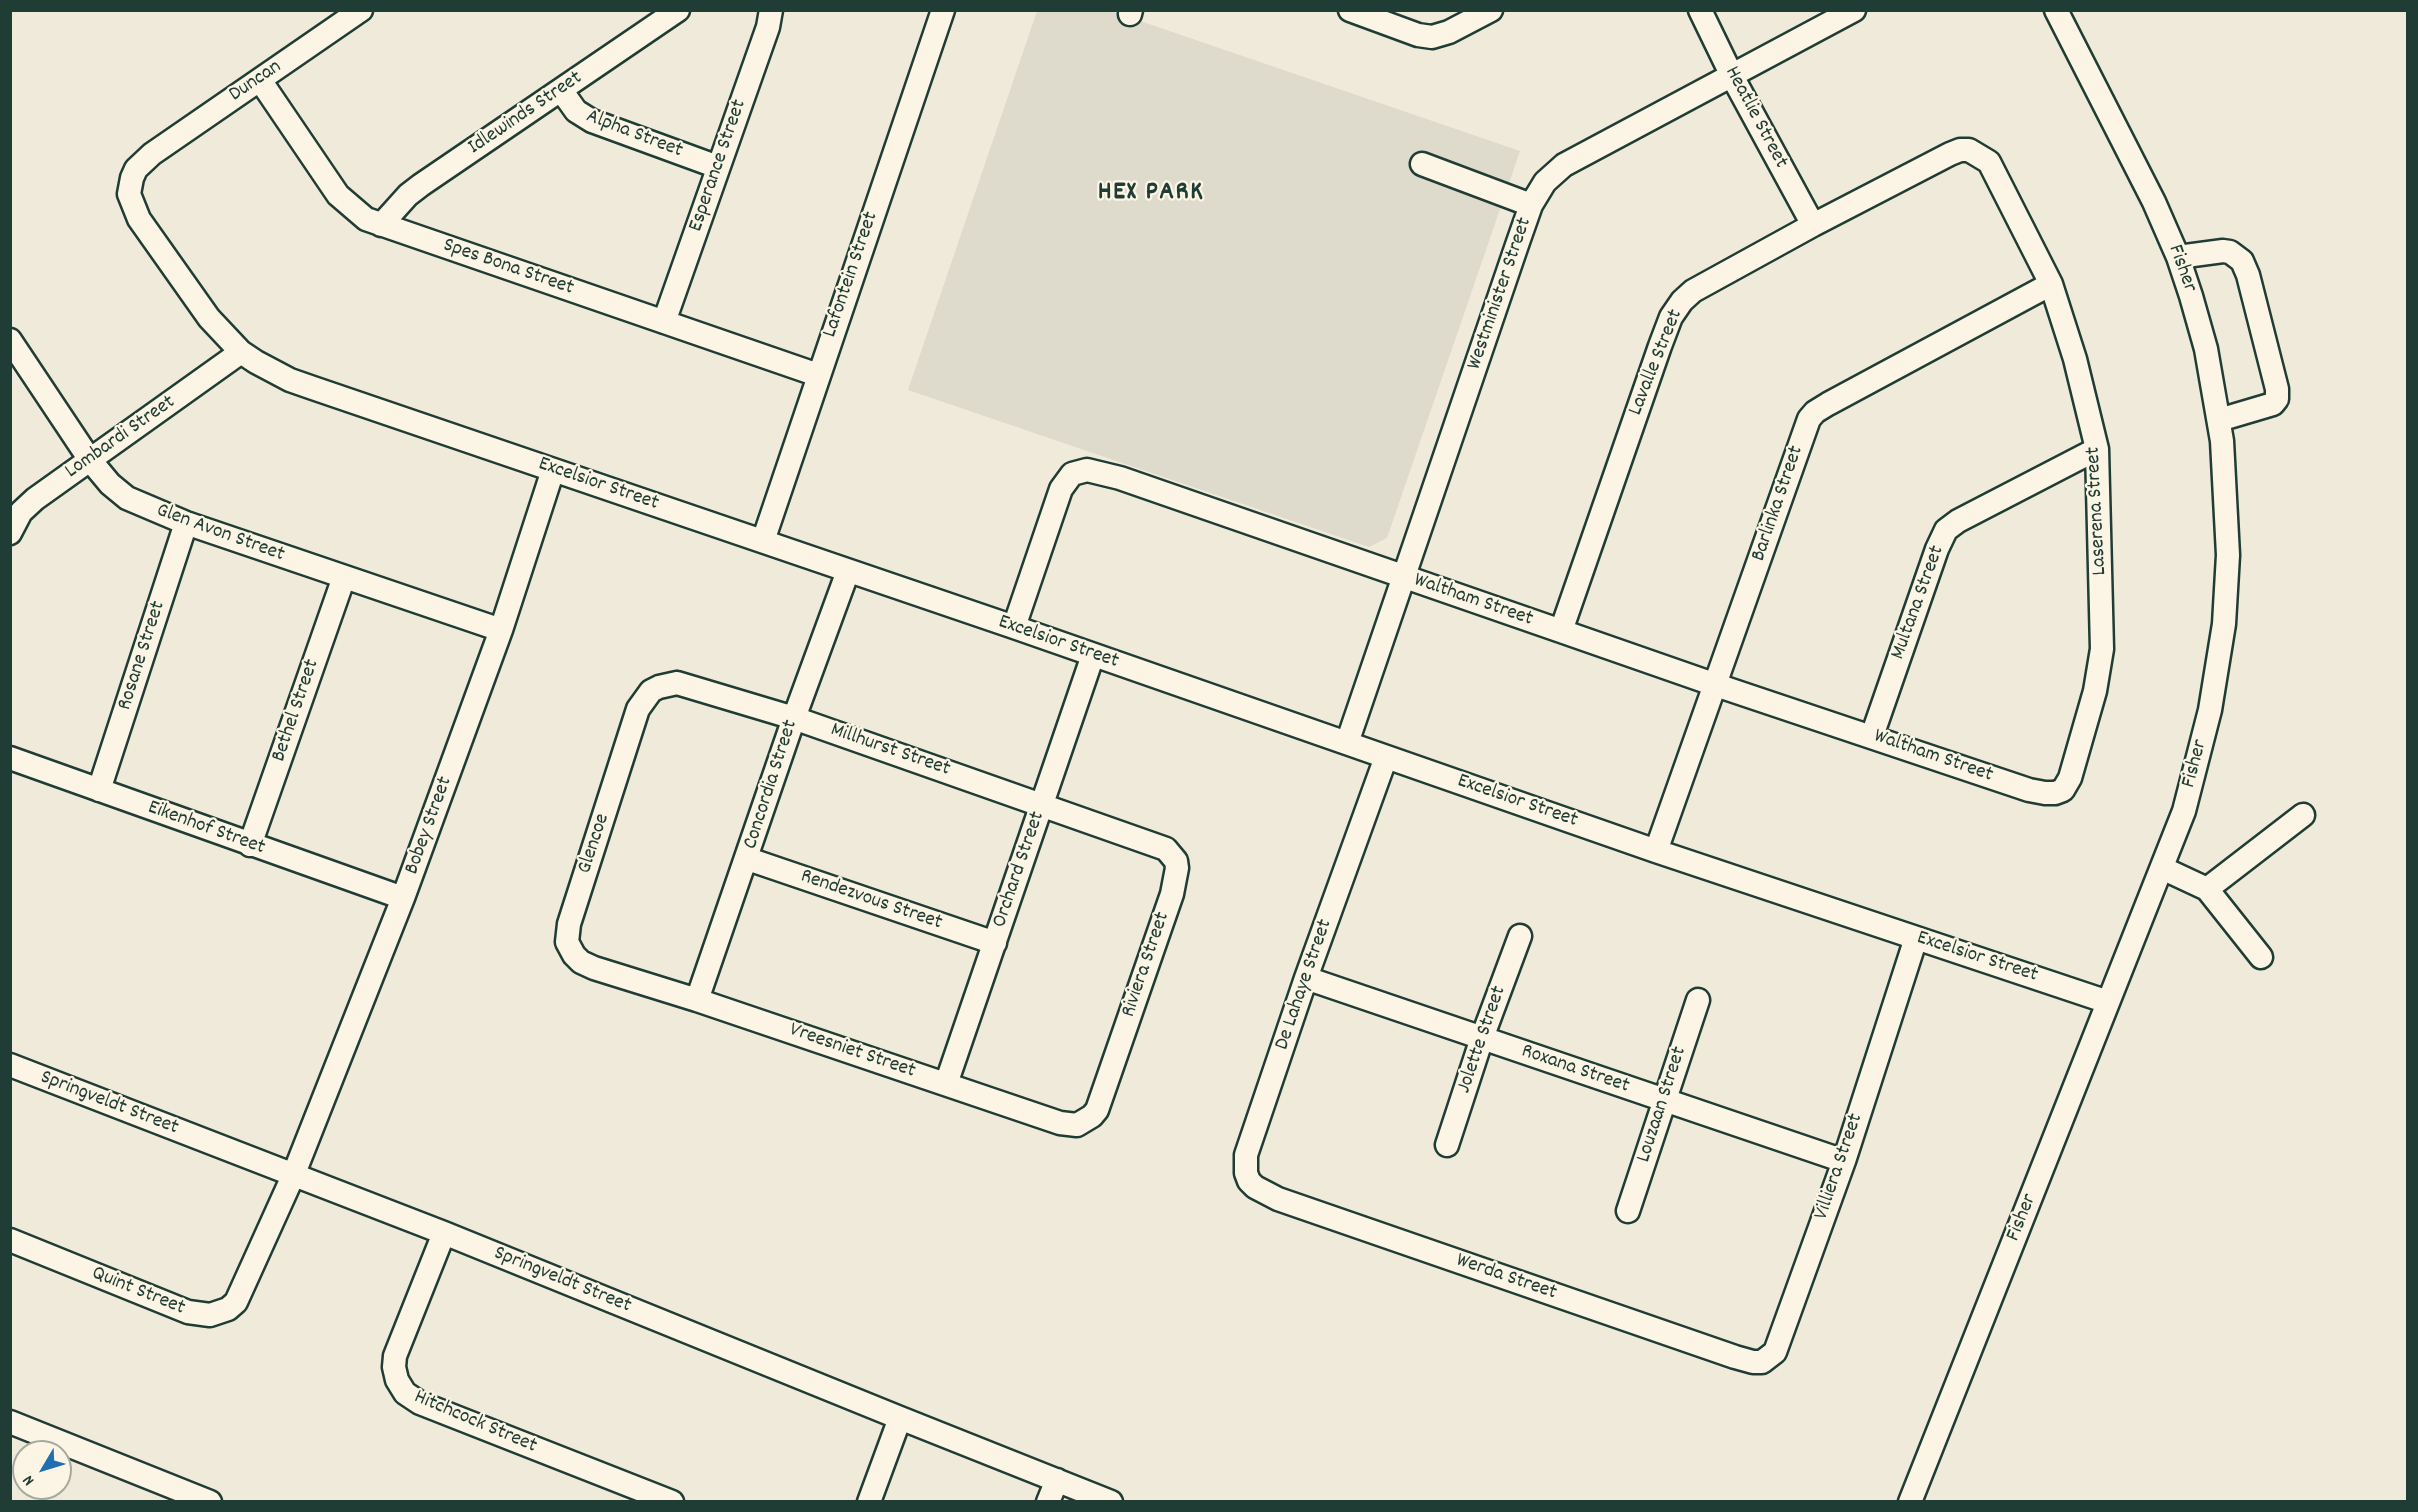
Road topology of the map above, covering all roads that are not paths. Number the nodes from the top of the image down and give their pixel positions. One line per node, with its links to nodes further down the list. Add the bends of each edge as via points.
1 (361, 10): 11 (street, Duncan)
2 (678, 10): 12 (street, Idlewinds Street)
3 (771, 10): 15 (street, Esperance Street)
4 (943, 10): 25 (street, Lafontein Street)
5 (1350, 10): 6 (street, via 1432,37)
6 (1491, 10)
7 (1700, 10): 10 (street, Heatlie Street)
8 (1854, 10): 10 (street, Westminister Street)
9 (2056, 10): 20 (street, Fisher)
10 (1732, 76): 17 (street, Westminister Street, via 1564,165 1545,182); 19 (street, Heatlie Street)
11 (260, 80): 13 (street, Duncan); 18 (street, Spes Bona Street, via 338,195 357,212)
12 (561, 90): 15 (street, Alpha Street, via 576,111 592,121); 18 (street, Idlewinds Street, via 415,190)
13 (152, 154): 24 (street, Excelsior Street, via 132,178 132,204 193,298)
14 (1422, 164): 17 (street)
15 (718, 167): 22 (street, Esperance Street)
16 (1996, 173): 19 (street, Lavalle Street, via 1979,154 1960,150); 21 (street, Laserena Street)
17 (1531, 205): 34 (street, Westminister Street)
18 (381, 225): 22 (street, Spes Bona Street)
19 (1813, 225): 38 (street, Lavalle Street, via 1693,291 1676,308)
20 (2178, 257): 26 (street, Fisher, via 2206,349); 26 (street, via 2223,251 2242,261 2277,388 2273,404)
21 (2051, 284): 27 (street, Laserena Street, via 2075,358); 40 (street, Barlinka Street, via 1815,412 1804,433)
22 (664, 322): 25 (street, Spes Bona Street)
23 (10, 340): 28 (street, Glen Avon Street)
24 (241, 352): 28 (street, Lombardi Street); 29 (street, Excelsior Street, via 290,380)
25 (818, 375): 32 (street, Lafontein Street)
26 (2219, 420): 55 (street, Fisher, via 2229,555 2224,624 2210,710 2184,811)
27 (2097, 449): 43 (street, Multana Street, via 1946,530); 48 (street, Laserena Street, via 2103,629 2099,668 2068,783 2055,793)
28 (90, 460): 30 (street, Glen Avon Street, via 127,498); 31 (street, Lombardi Street, via 28,505)
29 (553, 470): 32 (street, Excelsior Street); 37 (street, Bobey Street)
30 (186, 523): 35 (street, Glen Avon Street); 47 (street, Rosane Street)
31 (10, 533)
32 (763, 541): 33 (street, Excelsior Street)
33 (848, 572): 36 (street, Excelsior Street); 42 (street, Concordia Street)
34 (1403, 576): 36 (street, Waltham Street, via 1087,470 1072,474 1061,489); 38 (street, Waltham Street); 44 (street, Westminister Street)
35 (344, 577): 37 (street, Glen Avon Street); 52 (street, Bethel Street)
36 (1014, 627): 39 (street, Excelsior Street)
37 (501, 630): 57 (street, Bobey Street)
38 (1560, 631): 40 (street, Waltham Street)
39 (1093, 655): 44 (street, Excelsior Street); 49 (street, Orchard Street)
40 (1716, 685): 43 (street, Waltham Street); 53 (street, Barlinka Street)
41 (638, 709): 42 (street, Millhurst Street, via 651,691 677,683); 62 (street, Glencoe, via 567,934 574,955)
42 (794, 718): 49 (street, Millhurst Street); 54 (street, Concordia Street)
43 (1872, 736): 48 (street, Waltham Street)
44 (1347, 743): 45 (street, Excelsior Street)
45 (1386, 757): 53 (street, Excelsior Street); 63 (street, De Lahaye Street)
46 (10, 758): 47 (street, Eikenhof Street)
47 (99, 790): 52 (street, Eikenhof Street)
48 (2029, 790)
49 (1042, 805): 51 (street, Millhurst Street); 60 (street, Orchard Street)
50 (2303, 815): 56 (street)
51 (1148, 841): 70 (street, Riviera Street, via 1166,849 1176,861 1176,879)
52 (250, 845): 57 (street, Eikenhof Street)
53 (1656, 851): 59 (street, Excelsior Street)
54 (748, 859): 60 (street, Rendezvous Street); 64 (street, Concordia Street)
55 (2162, 868): 56 (street); 66 (street, Fisher)
56 (2207, 889): 61 (street)
57 (403, 898): 74 (street, Bobey Street)
58 (1520, 936): 67 (street, Jolette Street)
59 (1916, 938): 66 (street, Excelsior Street); 73 (street, Villiera Street)
60 (995, 942): 69 (street, Orchard Street)
61 (2261, 957)
62 (594, 968): 64 (street, Vreesniet Street)
63 (1306, 978): 67 (street, Roxana Street); 75 (street, De Lahaye Street, via 1246,1155 1249,1181)
64 (697, 1000): 69 (street, Vreesniet Street)
65 (1698, 1000): 71 (street, Louzaan Street)
66 (2108, 1002): 88 (street, Fisher)
67 (1482, 1038): 71 (street, Roxana Street); 72 (street, Jolette Street)
68 (10, 1065): 74 (street, Springveldt Street)
69 (946, 1084): 70 (street, Vreesniet Street, via 1069,1125 1092,1116)
70 (1100, 1101)
71 (1664, 1101): 73 (street, Roxana Street); 76 (street, Louzaan Street)
72 (1447, 1145)
73 (1844, 1161): 79 (street, Villiera Street, via 1775,1352 1762,1362)
74 (293, 1176): 77 (street, Springveldt Street); 78 (street, Quint Street, via 236,1302 210,1315 188,1312)
75 (1278, 1199): 79 (street, Werda Street)
76 (1628, 1211)
77 (444, 1233): 80 (street, Springveldt Street); 84 (street, Hitchcock Street, via 395,1356 397,1380 405,1393 420,1403)
78 (10, 1240)
79 (1734, 1357)
80 (900, 1418): 82 (street, Springveldt Street); 85 (street)
81 (10, 1422): 83 (street)
82 (1057, 1480): 86 (street); 87 (street, Springveldt Street)
83 (210, 1502)
84 (672, 1502)
85 (869, 1502)
86 (1048, 1502)
87 (1111, 1502)
88 (1910, 1502)

